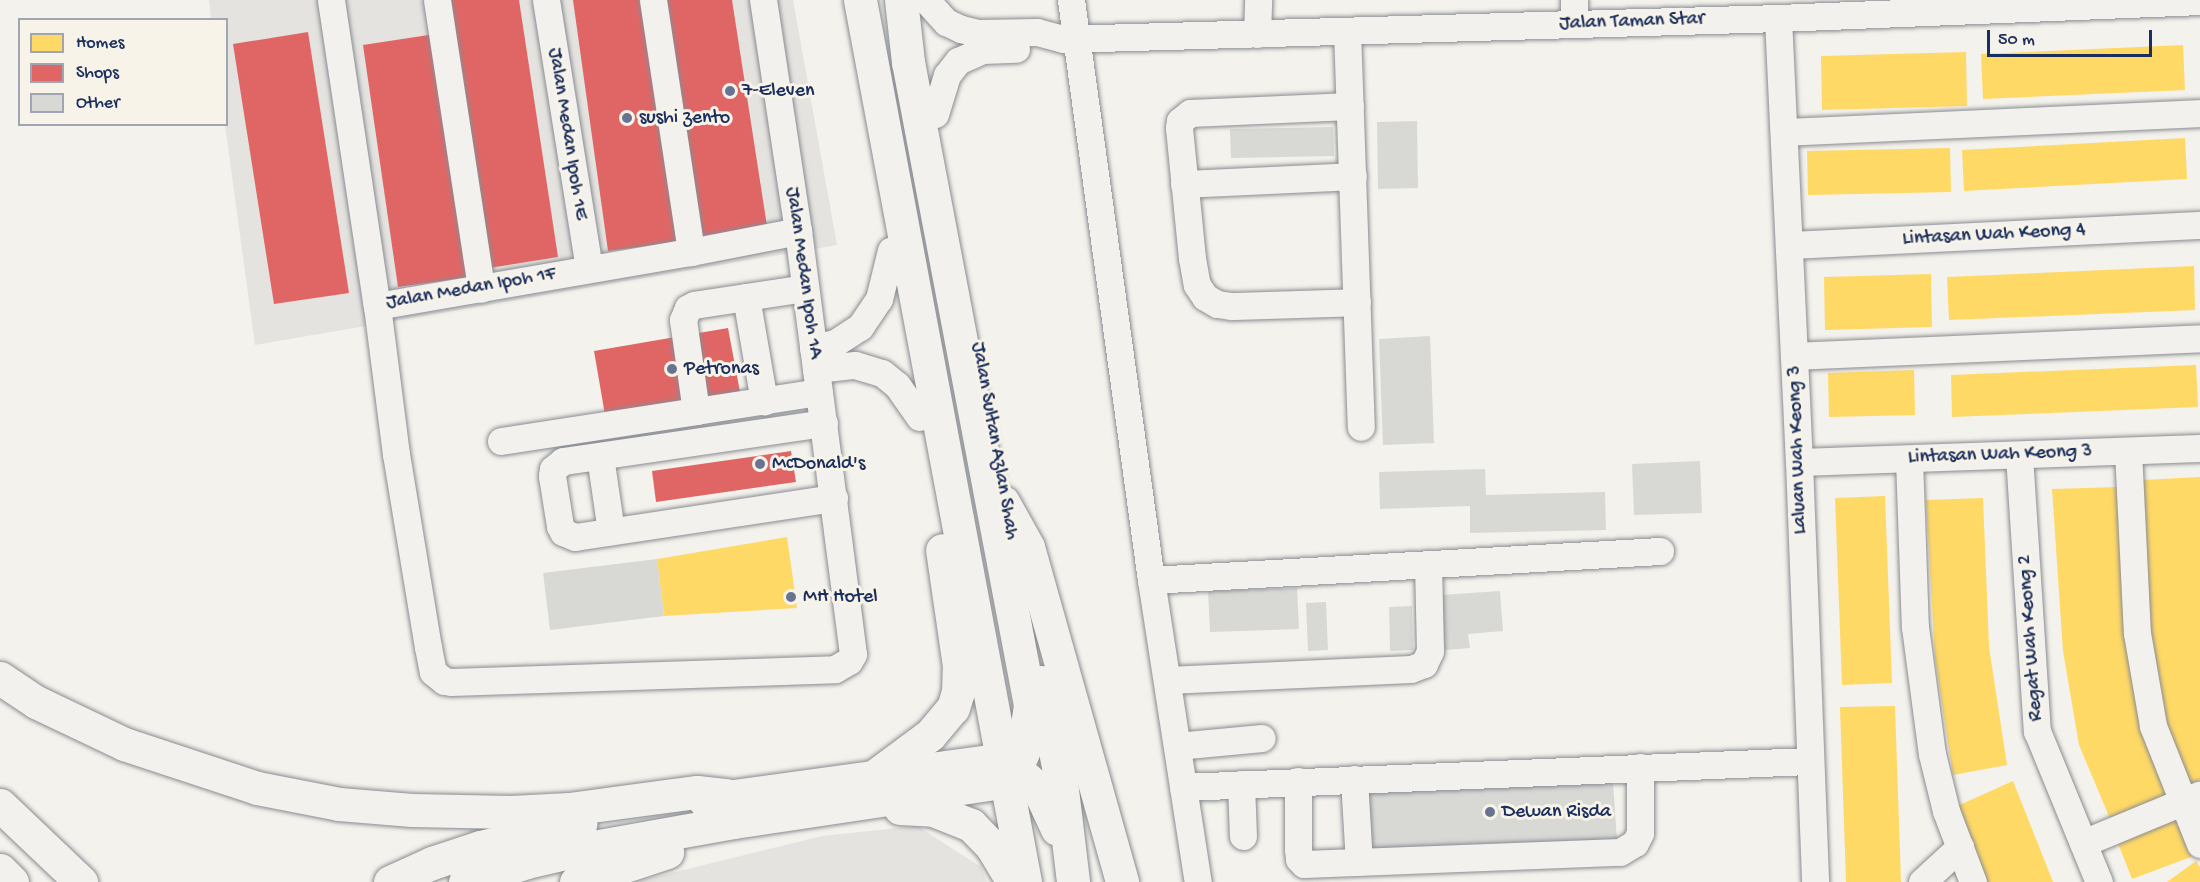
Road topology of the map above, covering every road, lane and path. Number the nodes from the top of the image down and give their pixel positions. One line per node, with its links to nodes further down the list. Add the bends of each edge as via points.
1 (331, 0): 35 (street, Jalan Medan Ipoh 1F)
2 (437, 0): 32 (street)
3 (546, 0): 30 (street, Jalan Medan Ipoh 1E)
4 (653, 0): 29 (street)
5 (763, 0): 26 (street, Jalan Medan Ipoh 1A)
6 (901, 0): 59 (main road, via 908,62 1030,705)
7 (909, 0): 21 (main road, Jalan Sultan Azlan Shah)
8 (926, 0): 18 (street, Jalan Taman Star, via 946,22 961,29)
9 (1071, 0): 18 (street)
10 (1258, 0): 17 (street)
11 (2200, 1): 12 (street, Jalan Taman Star)
12 (1992, 4): 15 (street, Jalan Taman Star)
13 (1574, 12): 15 (street, Jalan Taman Star); 16 (street, Jalan Taman Star)
14 (863, 15): 28 (main road, via 856,81); 60 (main road)
15 (1778, 18): 22 (street, Laluan Wah Keong 3)
16 (1347, 31): 17 (street, Jalan Taman Star); 19 (street)
17 (1257, 34): 18 (street, Jalan Taman Star)
18 (1070, 39): 21 (street, Jalan Taman Star, via 966,55 947,75); 56 (street)
19 (1350, 106): 23 (street); 24 (street, via 1190,113 1180,121 1179,128)
20 (2200, 113): 22 (street)
21 (935, 114): 52 (main road, Jalan Sultan Azlan Shah)
22 (1784, 132): 27 (street, Laluan Wah Keong 3)
23 (1353, 176): 24 (street); 34 (street)
24 (1184, 184): 34 (street, via 1191,258 1197,285 1205,297 1216,304 1232,306)
25 (2200, 225): 27 (street, Lintasan Wah Keong 4)
26 (798, 231): 29 (street, Jalan Medan Ipoh 1F); 31 (street, Jalan Medan Ipoh 1A)
27 (1789, 245): 37 (street, Laluan Wah Keong 3)
28 (891, 250): 38 (street, via 879,299 860,327 835,343); 41 (main road)
29 (691, 252): 30 (street, Jalan Medan Ipoh 1F)
30 (589, 269): 32 (street, Jalan Medan Ipoh 1F)
31 (805, 288): 33 (street); 38 (street, Jalan Medan Ipoh 1A)
32 (481, 289): 35 (street, Jalan Medan Ipoh 1F)
33 (746, 297): 39 (street); 40 (street, via 694,306 684,314)
34 (1357, 302): 43 (street)
35 (377, 306): 51 (street, Jalan Medan Ipoh 1A, via 396,454 431,665 444,681 716,674 843,666 849,661 853,646)
36 (2200, 338): 37 (street)
37 (1794, 356): 50 (street, Laluan Wah Keong 3)
38 (816, 370): 39 (street); 41 (street, via 855,365 882,373 897,386); 42 (street, Jalan Medan Ipoh 1A)
39 (764, 401): 40 (street)
40 (696, 411): 44 (street)
41 (919, 417): 70 (main road, via 959,666 958,692 954,708 943,723)
42 (824, 423): 48 (street); 51 (street, Jalan Medan Ipoh 1A)
43 (1361, 427)
44 (501, 441)
45 (2200, 448): 46 (street, Lintasan Wah Keong 3)
46 (2128, 451): 47 (street, Lintasan Wah Keong 3); 71 (street, via 2138,633 2153,726)
47 (2019, 455): 49 (street, Lintasan Wah Keong 3); 75 (street, Regat Wah Keong 2, via 2037,731)
48 (600, 456): 53 (street); 53 (street, via 557,464 552,476 563,532 575,537)
49 (1910, 459): 50 (street, Lintasan Wah Keong 3); 77 (street, via 1918,650 1932,754 1946,811)
50 (1799, 462): 63 (street, Laluan Wah Keong 3)
51 (834, 498): 53 (street)
52 (1003, 502): 79 (main road, Jalan Sultan Azlan Shah, via 1052,731); 88 (main road, via 1028,547)
53 (611, 531)
54 (1660, 550): 55 (street)
55 (1428, 566): 56 (street); 58 (street, via 1430,651 1424,664 1411,669)
56 (1151, 580): 58 (street)
57 (0, 678): 73 (main road, via 36,702 135,748 257,788 339,804 502,812 569,809 697,792)
58 (1167, 680): 62 (street)
59 (1028, 718): 60 (main road, via 1019,726); 65 (main road, via 1023,752)
60 (996, 722): 65 (main road)
61 (1262, 738): 62 (street)
62 (1177, 746): 69 (street)
63 (1809, 761): 64 (street); 90 (street, Laluan Wah Keong 3)
64 (1640, 767): 66 (street); 78 (street, via 1640,832 1635,843 1620,852)
65 (1008, 769): 70 (main road); 79 (main road, via 1038,788); 87 (main road)
66 (1354, 779): 67 (street); 78 (street)
67 (1298, 781): 68 (street); 78 (street, via 1299,859 1304,864)
68 (1242, 784): 69 (street); 74 (street)
69 (1184, 787): 89 (street)
70 (865, 791): 73 (main road); 86 (main road, via 971,825 992,847)
71 (2191, 799): 75 (street); 76 (street)
72 (0, 805): 82 (main road)
73 (730, 809): 83 (main road, via 564,827 480,847); 84 (main road); 85 (main road, via 709,840)
74 (1243, 836)
75 (2083, 843): 93 (street, Regat Wah Keong 2)
76 (2200, 844)
77 (1960, 847): 91 (street); 92 (street)
78 (1359, 862)
79 (1071, 869)
80 (0, 870): 81 (main road)
81 (12, 882)
82 (81, 882)
83 (390, 882)
84 (465, 882)
85 (576, 882)
86 (1013, 882)
87 (1025, 882)
88 (1122, 882)
89 (1198, 882)
90 (1815, 882)
91 (1922, 882)
92 (1973, 882)
93 (2099, 882)

